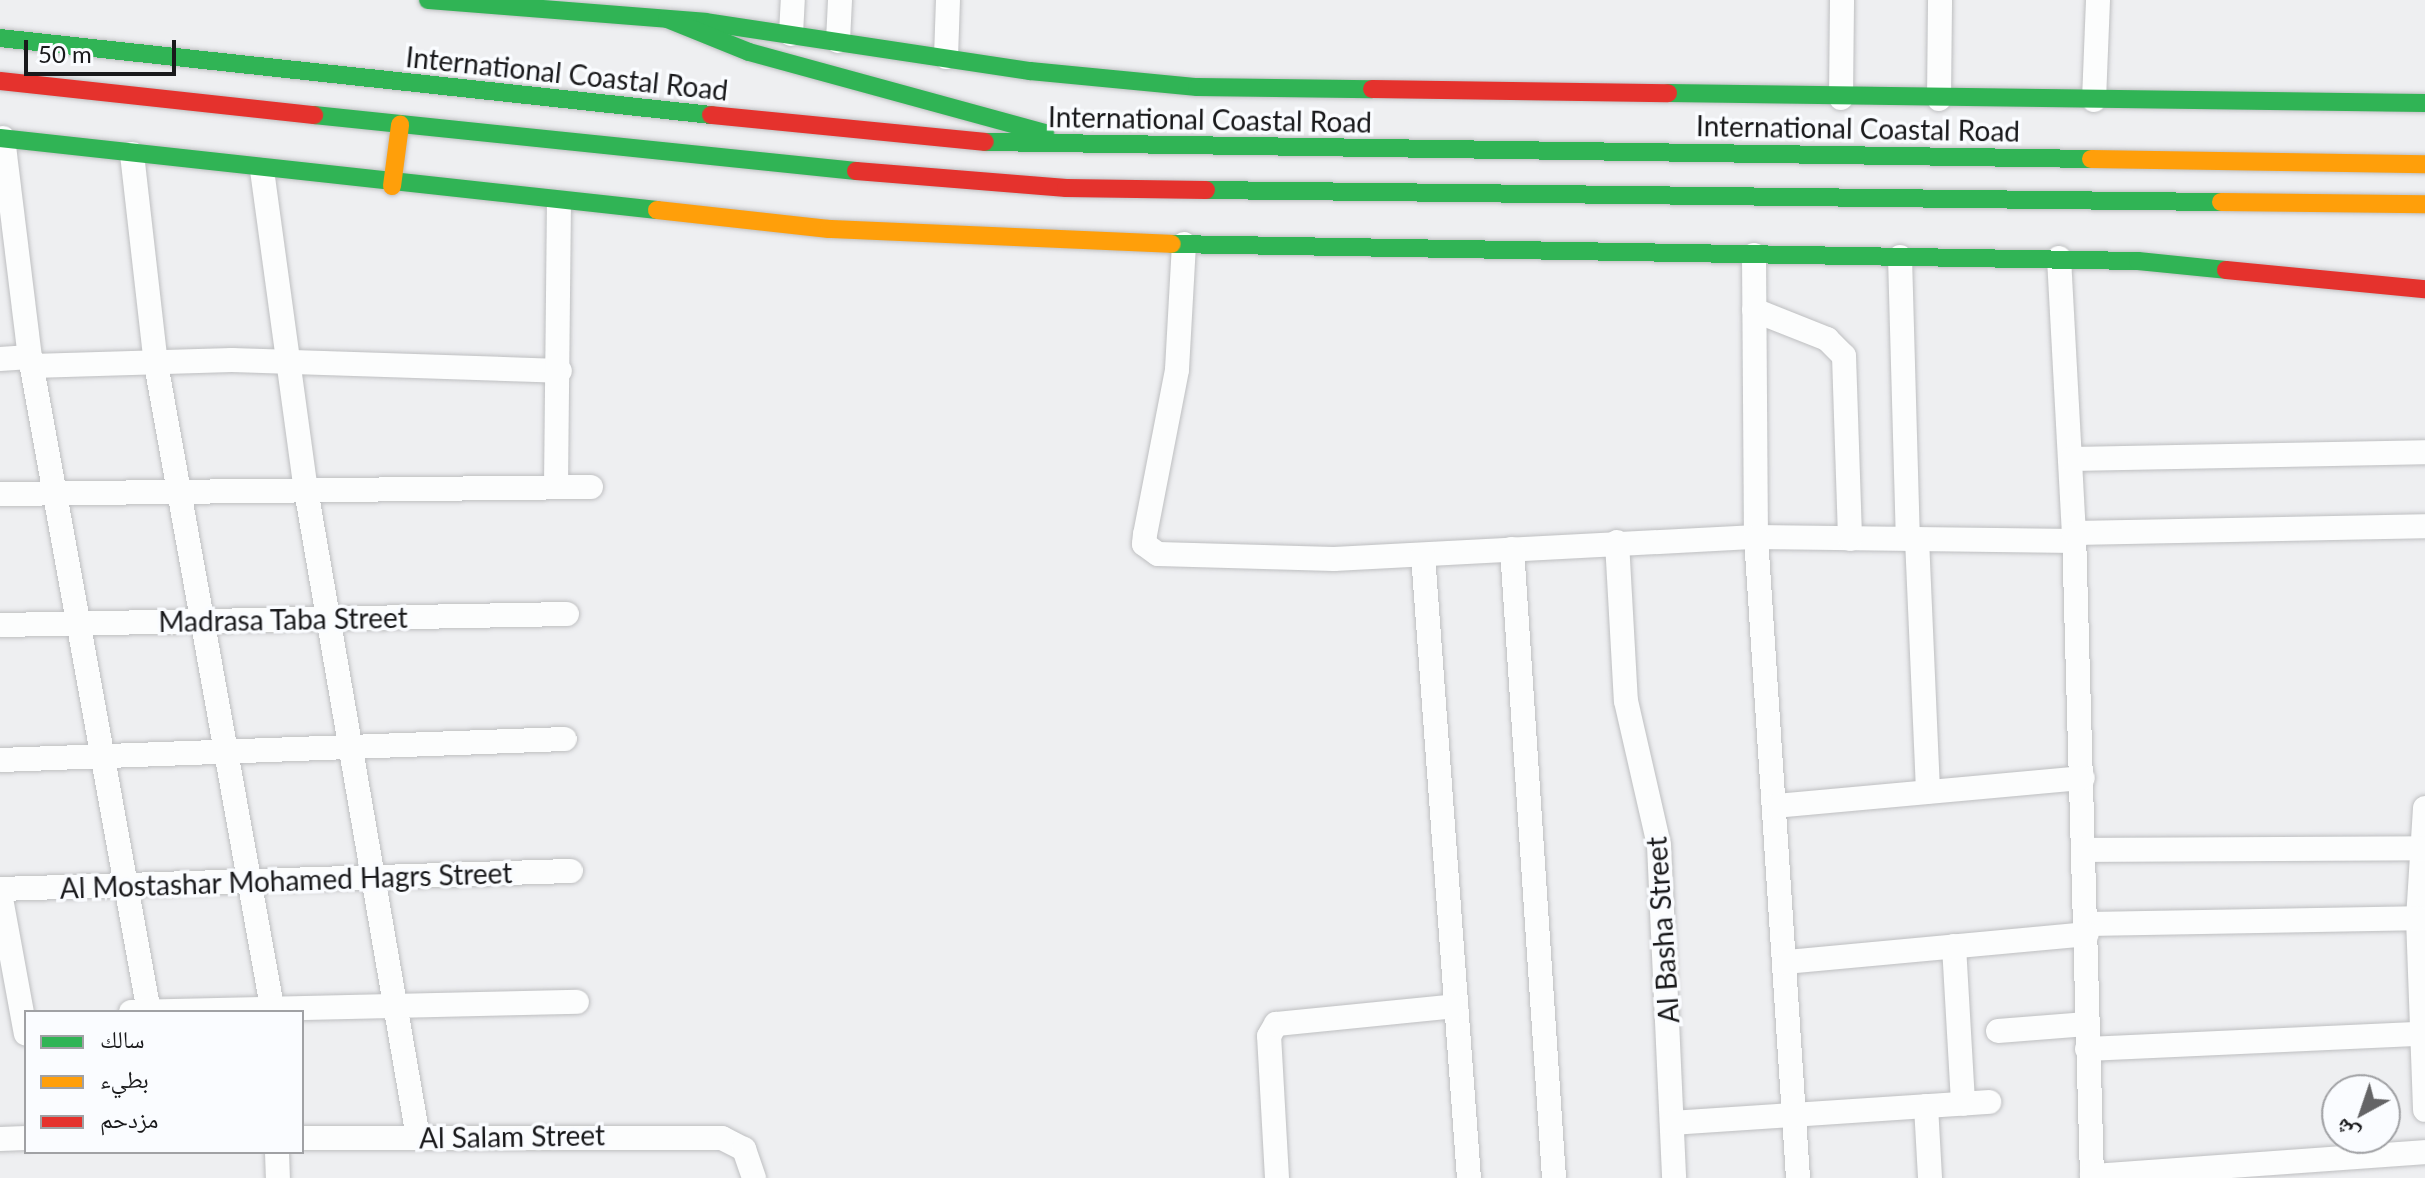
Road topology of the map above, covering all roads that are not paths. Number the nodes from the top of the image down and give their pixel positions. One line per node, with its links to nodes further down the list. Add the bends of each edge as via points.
1 (428, 0): 8 (main road)
2 (793, 0): 11 (street)
3 (840, 0): 13 (street)
4 (948, 0): 14 (street)
5 (1842, 0): 16 (street)
6 (1940, 0): 17 (street)
7 (2098, 0): 18 (street)
8 (475, 2): 10 (main road)
9 (706, 11): 10 (main road); 11 (main road)
10 (667, 19): 22 (main road, via 749,52 1000,115)
11 (791, 34): 13 (main road)
12 (0, 38): 22 (main road, International Coastal Road, via 842,132)
13 (838, 41): 14 (main road)
14 (946, 57): 16 (main road, via 1197,87)
15 (0, 81): 20 (main road)
16 (1841, 98): 17 (main road)
17 (1939, 99): 18 (main road)
18 (2094, 100): 19 (main road)
19 (2425, 103)
20 (400, 125): 26 (main road); 27 (main road, via 1066,188)
21 (2, 138): 23 (main road); 37 (street)
22 (1069, 145): 24 (main road, International Coastal Road)
23 (132, 154): 25 (main road); 38 (street)
24 (2425, 164)
25 (262, 170): 26 (main road); 36 (street)
26 (392, 186): 28 (main road)
27 (2425, 204)
28 (559, 205): 29 (main road, via 829,229); 39 (street)
29 (1184, 244): 30 (main road); 55 (street, via 1177,370 1148,504 1149,551 1247,559)
30 (1754, 255): 31 (main road); 34 (street)
31 (1900, 257): 32 (main road); 52 (street)
32 (2059, 258): 33 (main road, via 2212,264); 41 (street)
33 (2425, 289)
34 (1754, 310): 49 (street); 51 (street, via 1827,339 1844,356)
35 (0, 359): 37 (street)
36 (286, 361): 38 (street); 39 (street); 44 (street)
37 (31, 362): 38 (street); 46 (street)
38 (156, 364): 45 (street)
39 (560, 371): 42 (street)
40 (2425, 452): 41 (street)
41 (2071, 459): 50 (street)
42 (556, 486): 43 (street); 44 (street)
43 (591, 487)
44 (306, 490): 45 (street); 57 (street)
45 (179, 491): 46 (street); 58 (street)
46 (53, 493): 47 (street); 59 (street)
47 (0, 494)
48 (2425, 526): 50 (street)
49 (1756, 537): 51 (street); 53 (street); 68 (street)
50 (2074, 537): 52 (street); 66 (street)
51 (1850, 539): 52 (street)
52 (1912, 539): 67 (street)
53 (1617, 542): 54 (street); 97 (street, Al Basha Street, via 1627,714 1659,845)
54 (1512, 549): 55 (street); 109 (street)
55 (1423, 555): 84 (street)
56 (567, 614): 57 (street, Madrasa Taba Street)
57 (331, 617): 58 (street, Madrasa Taba Street); 62 (street)
58 (202, 620): 59 (street, Madrasa Taba Street); 63 (street)
59 (80, 622): 60 (street, Madrasa Taba Street); 64 (street)
60 (0, 625)
61 (565, 739): 62 (street)
62 (354, 747): 63 (street); 74 (street)
63 (227, 752): 64 (street); 75 (street)
64 (103, 756): 65 (street); 76 (street)
65 (0, 760)
66 (2083, 778): 67 (street); 71 (street)
67 (1928, 792): 68 (street)
68 (1775, 806): 81 (street)
69 (2425, 808): 70 (street)
70 (2423, 848): 71 (street); 73 (street)
71 (2084, 850): 79 (street)
72 (571, 871): 74 (street, Al Mostashar Mohamed Hagrs Street)
73 (2423, 875): 78 (street)
74 (377, 877): 75 (street, Al Mostashar Mohamed Hagrs Street); 83 (street)
75 (250, 881): 76 (street, Al Mostashar Mohamed Hagrs Street); 86 (street)
76 (126, 885): 77 (street, Al Mostashar Mohamed Hagrs Street); 85 (street)
77 (0, 891): 87 (street)
78 (2418, 918): 79 (street); 90 (street)
79 (2086, 929): 80 (street); 88 (street)
80 (1954, 946): 81 (street); 93 (street)
81 (1786, 962): 96 (street)
82 (577, 1002): 83 (street)
83 (400, 1006): 86 (street); 98 (street)
84 (1456, 1006): 107 (street, via 1276,1024 1269,1036); 108 (street)
85 (149, 1010)
86 (273, 1010)
87 (19, 1019)
88 (2087, 1024): 89 (street); 91 (street)
89 (1998, 1031)
90 (2421, 1034): 91 (street); 95 (street)
91 (2087, 1049): 104 (street)
92 (1989, 1102): 93 (street)
93 (1963, 1104): 94 (street)
94 (1926, 1106): 96 (street); 112 (street)
95 (2425, 1110)
96 (1795, 1115): 97 (street); 111 (street)
97 (1672, 1123): 110 (street, Al Basha Street)
98 (418, 1137): 100 (street, Al Salam Street); 106 (street, Al Salam Street, via 722,1138 744,1149)
99 (24, 1138): 101 (street)
100 (304, 1138)
101 (0, 1139)
102 (2425, 1152): 104 (street)
103 (277, 1154): 105 (street)
104 (2092, 1177)
105 (278, 1178)
106 (754, 1178)
107 (1277, 1178)
108 (1469, 1178)
109 (1554, 1178)
110 (1674, 1178)
111 (1798, 1178)
112 (1930, 1178)

